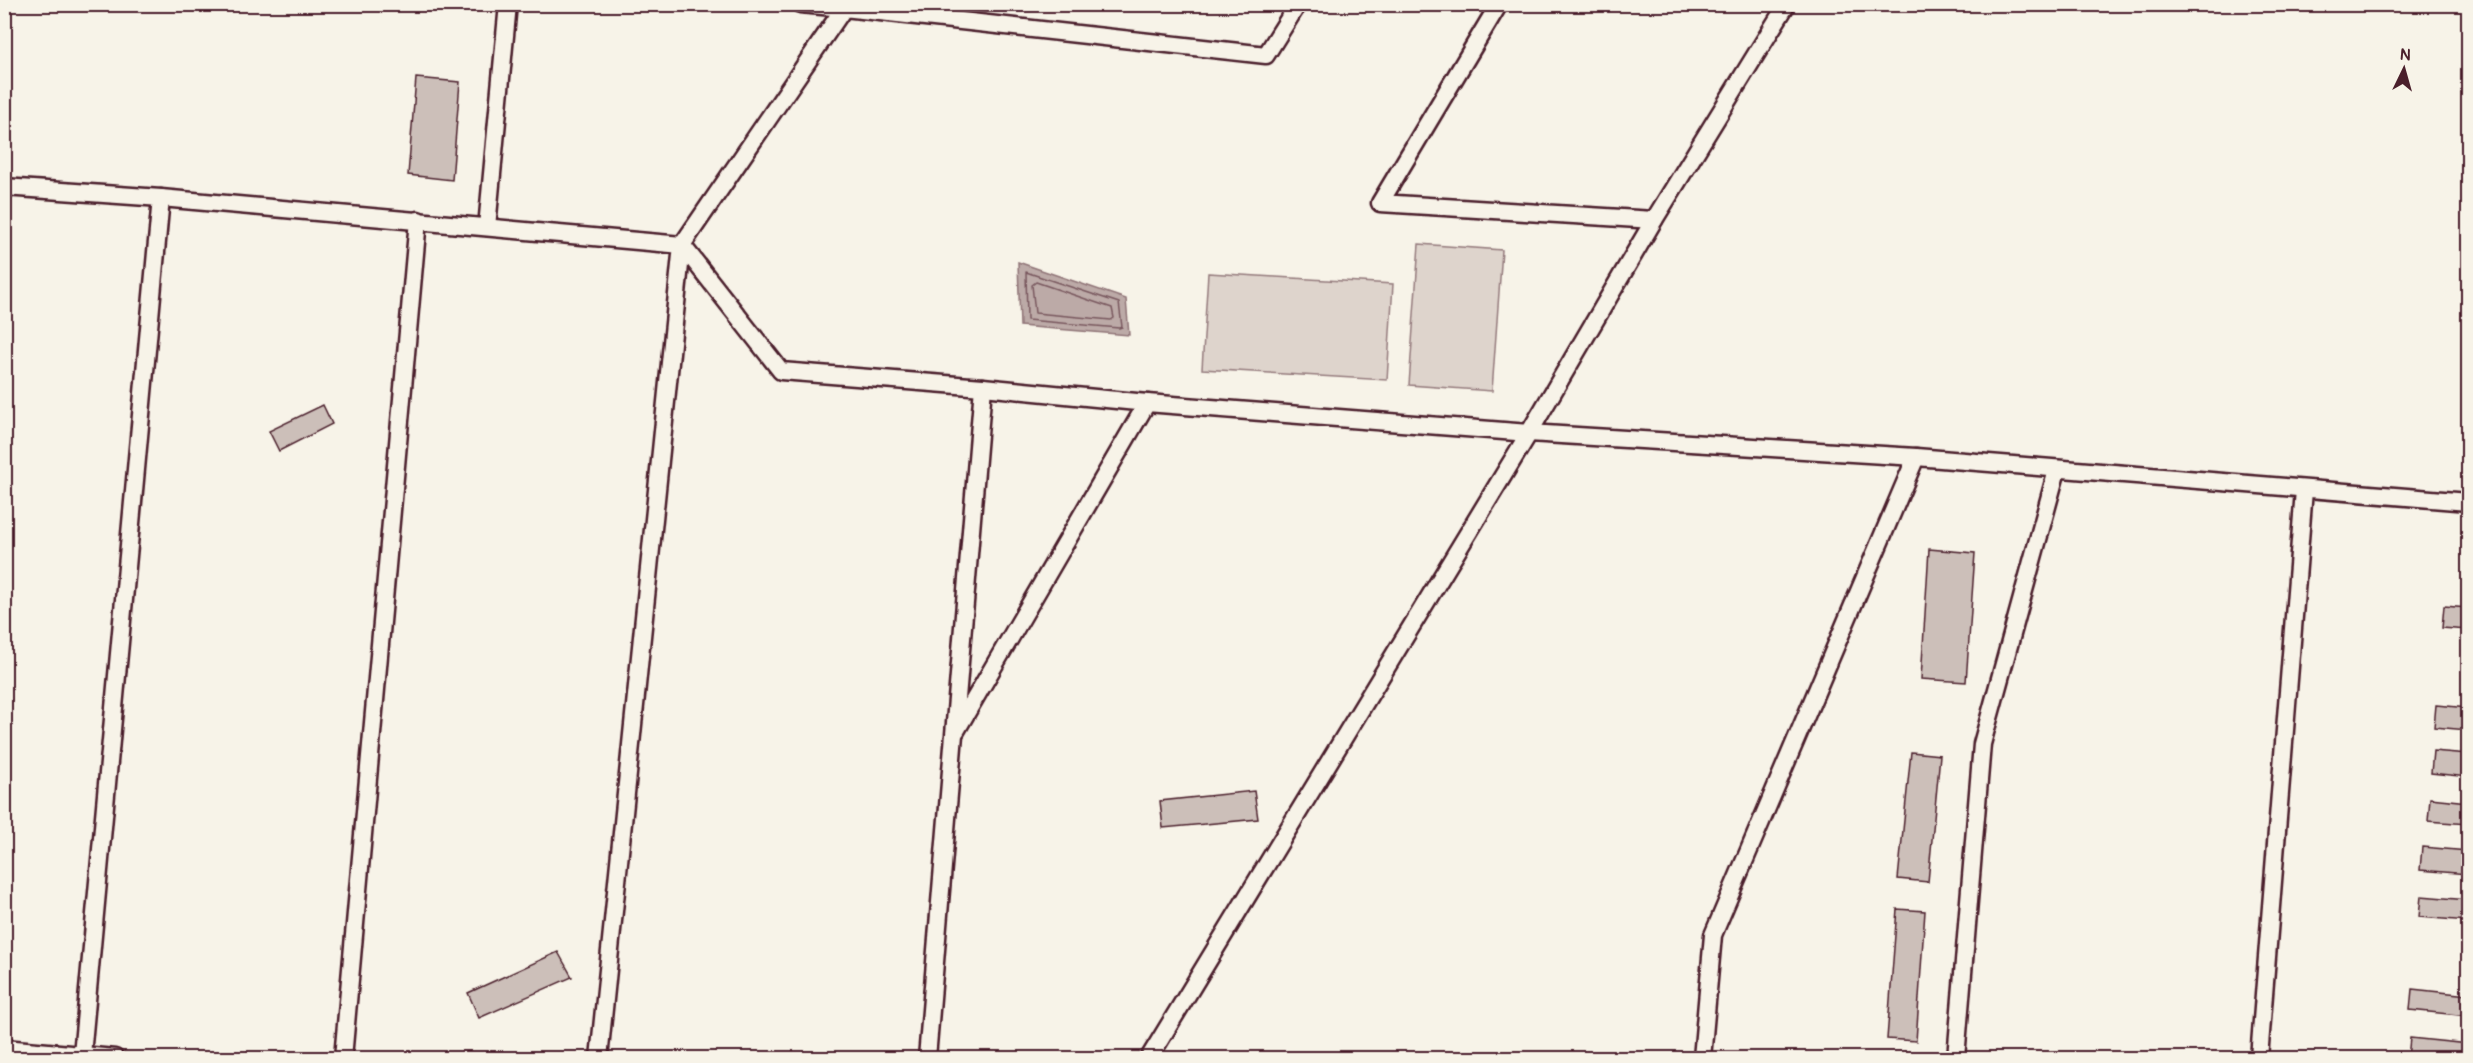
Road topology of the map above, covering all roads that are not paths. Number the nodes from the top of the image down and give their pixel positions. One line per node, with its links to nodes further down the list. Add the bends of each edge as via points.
1 (508, 4): 11 (lane)
2 (800, 4): 6 (lane)
3 (1298, 4): 6 (lane, via 1266,56)
4 (1499, 4): 10 (lane, via 1380,203)
5 (1787, 4): 10 (lane)
6 (844, 8): 12 (lane)
7 (4, 187): 8 (lane)
8 (161, 198): 9 (lane); 22 (lane)
9 (418, 220): 11 (lane); 24 (lane)
10 (1654, 220): 15 (lane)
11 (487, 227): 12 (lane)
12 (682, 245): 13 (lane, via 781,371); 25 (lane)
13 (983, 387): 14 (lane); 20 (lane)
14 (1147, 403): 15 (lane); 20 (lane)
15 (1529, 433): 16 (lane); 27 (lane)
16 (1916, 457): 17 (lane); 28 (lane, via 1713,935)
17 (2057, 470): 18 (lane); 29 (lane, via 1982,744)
18 (2304, 490): 19 (lane); 30 (lane)
19 (2469, 502)
20 (952, 737): 26 (lane)
21 (4, 1048): 22 (lane)
22 (82, 1055): 23 (lane)
23 (115, 1059)
24 (343, 1059)
25 (599, 1059)
26 (927, 1059)
27 (1149, 1059)
28 (1702, 1059)
29 (1956, 1059)
30 (2259, 1059)

